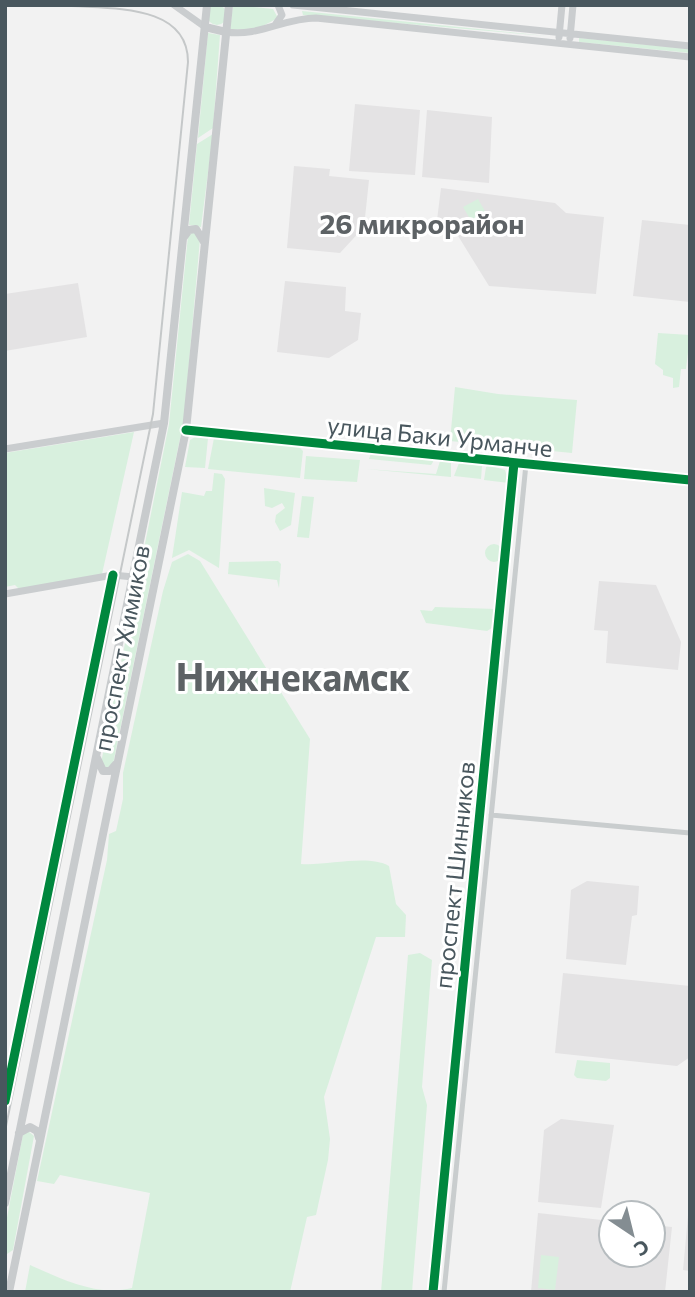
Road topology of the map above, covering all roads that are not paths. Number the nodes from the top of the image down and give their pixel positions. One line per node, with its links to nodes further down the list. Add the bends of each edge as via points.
1 (174, 5): 10 (main road)
2 (207, 5): 10 (main road, проспект Химиков)
3 (229, 5): 12 (main road, проспект Химиков)
4 (278, 5): 11 (main road, via 282,18)
5 (293, 5): 8 (main road)
6 (562, 5): 14 (main road)
7 (573, 5): 15 (main road)
8 (302, 6): 9 (main road, via 298,14); 14 (main road)
9 (302, 18): 11 (main road); 16 (main road)
10 (205, 27): 12 (main road); 21 (main road, проспект Химиков)
11 (272, 27): 13 (main road)
12 (226, 32): 13 (main road); 19 (main road, проспект Химиков)
13 (246, 34): 19 (main road)
14 (559, 34): 15 (main road); 16 (main road)
15 (570, 35): 17 (main road); 18 (main road)
16 (558, 44): 17 (main road)
17 (569, 46): 20 (main road)
18 (690, 46)
19 (224, 49): 22 (main road, проспект Химиков)
20 (690, 57)
21 (183, 240): 22 (main road, via 189,230 196,229); 23 (main road, проспект Химиков)
22 (205, 245): 24 (main road, проспект Химиков)
23 (164, 423): 25 (main road); 30 (main road, проспект Химиков)
24 (186, 430): 26 (main road, улица Баки Урманче); 33 (main road, проспект Химиков)
25 (5, 449)
26 (514, 463): 27 (main road, улица Баки Урманче); 43 (street, проспект Шинников)
27 (526, 464): 28 (main road, улица Баки Урманче); 34 (street, проспект Шинников)
28 (690, 480)
29 (113, 575): 30 (main road); 31 (main road); 36 (street)
30 (133, 577): 32 (main road, проспект Химиков)
31 (5, 594)
32 (97, 755): 33 (main road, via 103,771 110,771); 37 (main road, проспект Химиков)
33 (118, 761): 38 (main road, проспект Химиков)
34 (491, 815): 35 (street); 44 (street, проспект Шинников)
35 (690, 834)
36 (5, 1101)
37 (18, 1135): 38 (main road, via 30,1127 37,1131); 39 (main road, проспект Химиков)
38 (39, 1141): 40 (main road, проспект Химиков)
39 (5, 1203)
40 (18, 1245): 41 (main road); 42 (main road, проспект Химиков)
41 (6, 1257)
42 (9, 1292)
43 (432, 1292)
44 (444, 1292)

